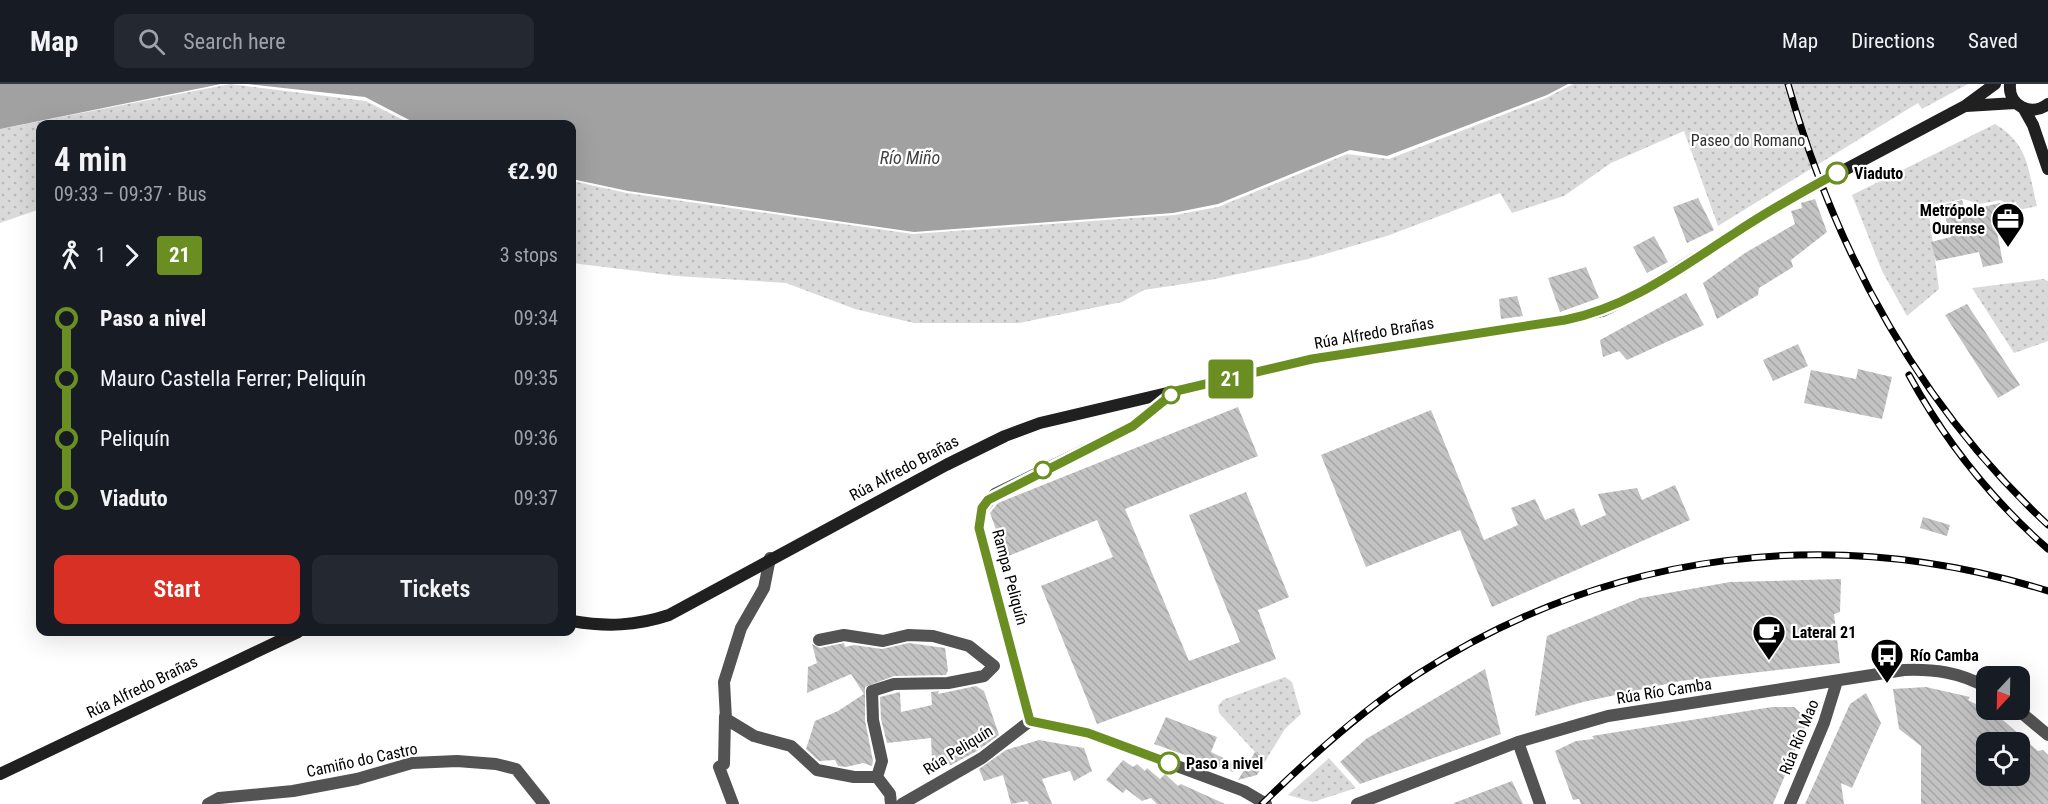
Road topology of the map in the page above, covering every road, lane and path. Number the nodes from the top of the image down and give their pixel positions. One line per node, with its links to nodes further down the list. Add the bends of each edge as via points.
1 (1995, 84): 4 (street, Rúa Alfredo Brañas)
2 (2010, 84): 5 (street, via 2011,97)
3 (2048, 104): 5 (street, Rúa Alfredo Brañas, via 2037,110)
4 (1965, 106): 5 (street, Rúa Alfredo Brañas); 7 (street, Rúa Alfredo Brañas, via 1786,201 1675,273 1602,311 1312,359)
5 (2020, 106): 6 (street, via 2033,125)
6 (2048, 169)
7 (1176, 391): 8 (street, Rúa Alfredo Brañas, via 1071,414 1005,436); 13 (street, Rampa Peliquín, via 1133,426 995,494 982,508 979,528)
8 (770, 558): 9 (street, Rúa Alfredo Brañas, via 684,608 655,620 617,626); 16 (street, via 764,588 741,628 723,682)
9 (576, 621)
10 (290, 636): 21 (street, Rúa Alfredo Brañas)
11 (819, 640): 12 (street, via 844,635 883,641 908,635 933,636 969,646)
12 (994, 666): 13 (street); 22 (street, via 984,676 948,683 894,684 872,691 873,720 882,761)
13 (1018, 667): 18 (street, Rampa Peliquín)
14 (1837, 681): 15 (street, Rúa Río Camba, via 1932,669); 20 (street, Rúa Río Camba, via 1608,716); 33 (street, Rúa Río Mao)
15 (1976, 682)
16 (725, 716): 22 (street, via 754,736 791,746 817,770); 27 (street, via 724,764 719,767)
17 (2030, 720): 19 (street)
18 (1030, 721): 23 (street, via 1088,733); 29 (street, Rúa Peliquín, via 982,758)
19 (2048, 735)
20 (1518, 742): 31 (street, Rúa Río Camba); 32 (street)
21 (0, 774)
22 (877, 777): 28 (street, via 890,794)
23 (1250, 793): 24 (street); 30 (street)
24 (1265, 803)
25 (208, 804): 26 (street, Camiño do Castro, via 219,798 293,791 357,779 412,764 457,761 516,769)
26 (544, 804)
27 (733, 804)
28 (891, 804)
29 (902, 804)
30 (1239, 804)
31 (1357, 804)
32 (1540, 804)
33 (1790, 804)

